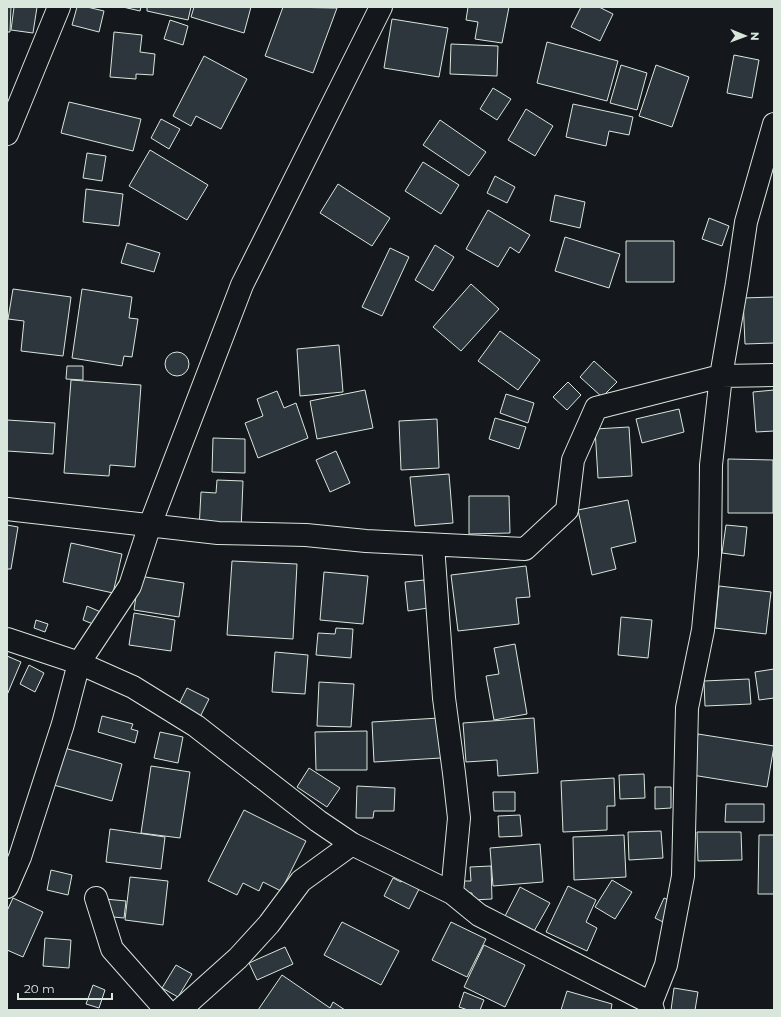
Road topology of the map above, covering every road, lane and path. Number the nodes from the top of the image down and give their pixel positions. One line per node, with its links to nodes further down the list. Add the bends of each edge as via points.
1 (59, 7): 4 (street)
2 (381, 7): 8 (street, via 242,285)
3 (774, 124): 6 (street, via 746,222)
4 (7, 134)
5 (774, 375): 6 (street)
6 (721, 376): 9 (street, via 596,408 573,460 567,510 525,549); 16 (street, via 711,465 710,555 703,630 687,708 683,876 666,965)
7 (7, 509): 8 (street)
8 (150, 525): 9 (street, via 218,533 306,535); 11 (street, via 130,586)
9 (433, 545): 14 (street, via 444,698 459,818)
10 (7, 640): 11 (street)
11 (79, 663): 12 (street, via 133,687 196,726 318,821); 13 (street, via 63,724 20,857)
12 (352, 844): 14 (street); 18 (street, via 301,881 269,924 238,958)
13 (7, 887)
14 (452, 893): 16 (street, via 479,914)
15 (96, 898): 17 (street, via 112,949)
16 (652, 1007)
17 (166, 1010)
18 (180, 1010)

